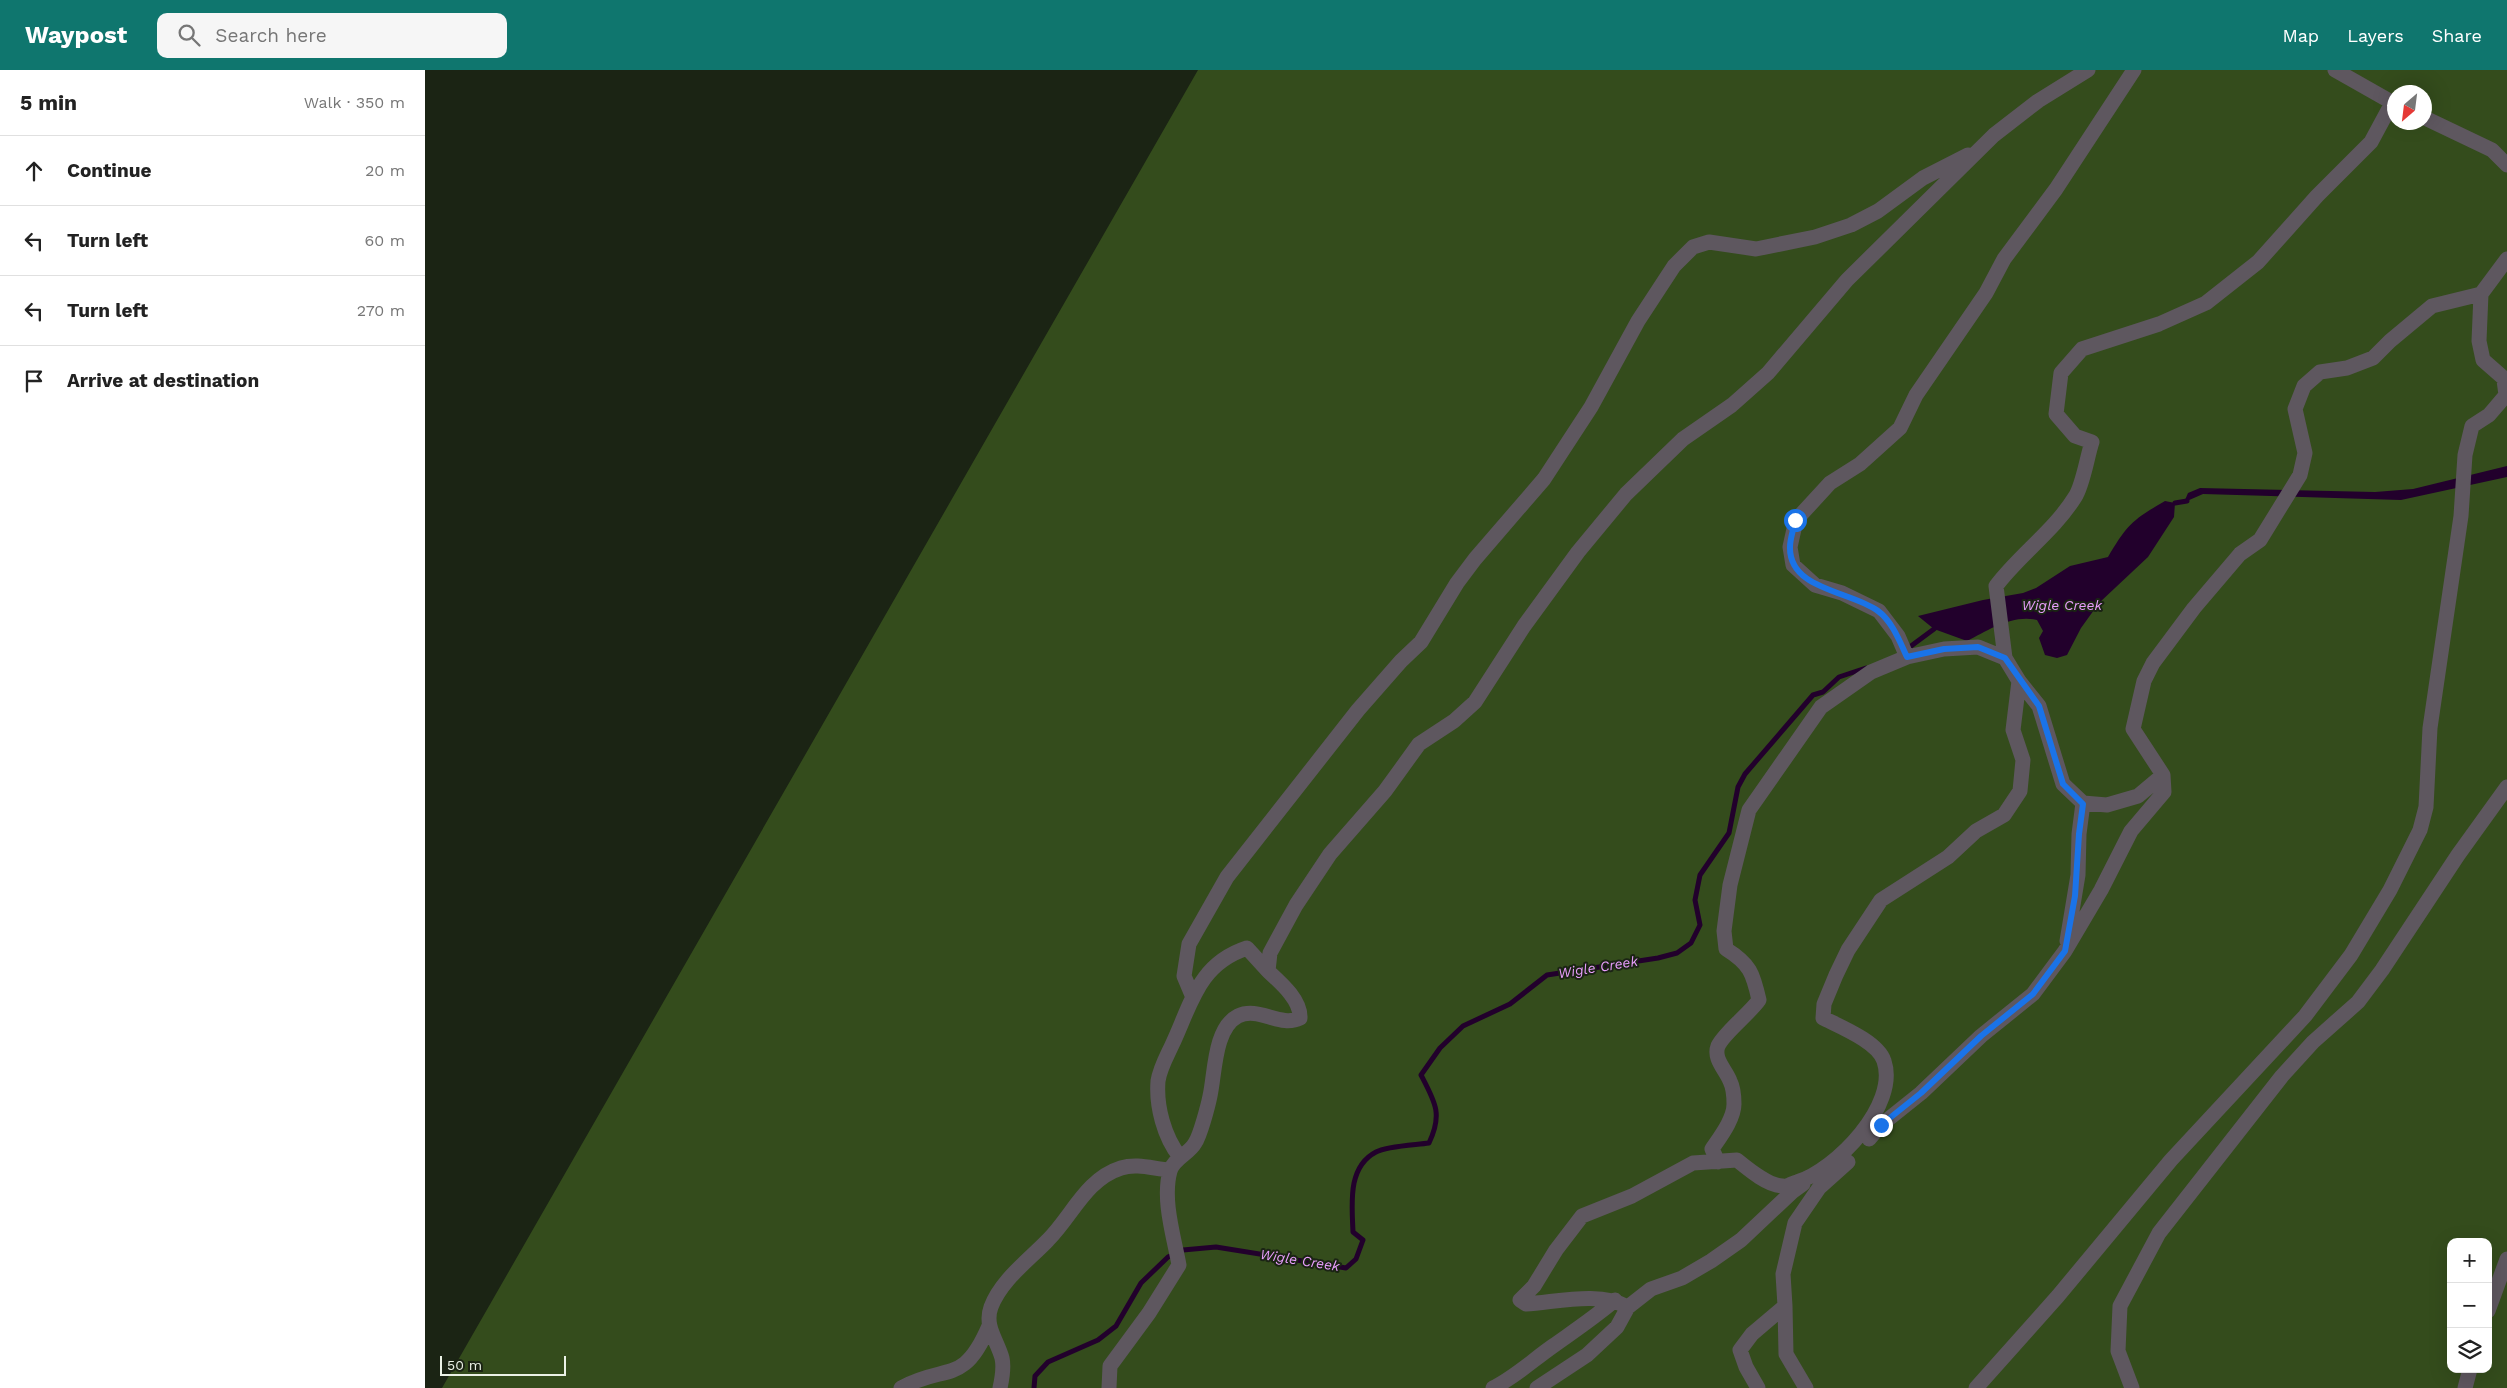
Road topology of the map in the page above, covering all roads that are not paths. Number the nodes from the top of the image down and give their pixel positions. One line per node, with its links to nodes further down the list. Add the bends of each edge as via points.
1 (2088, 70): 7 (lane, via 2038,101)
2 (2134, 70): 12 (lane, via 2056,189 2004,259 1986,293 1916,395 1900,428 1860,464 1831,483 1795,520 1790,547 1793,564 1815,585 1879,611 1898,636)
3 (2335, 70): 4 (lane)
4 (2387, 100)
5 (2387, 114): 13 (lane, via 2371,142 2258,262 2206,304 2159,324 2082,349 2061,373 2056,414 2075,436 2092,442 2076,496 1996,586)
6 (2432, 121): 8 (lane, via 2492,150)
7 (1980, 149): 19 (lane, via 1847,280 1768,373 1732,405 1683,439 1626,494 1578,552 1524,626 1475,702 1454,721 1419,744 1385,791 1330,854 1296,905 1270,953); 20 (lane, via 1923,178 1878,211 1851,225 1815,237 1756,249 1709,242 1693,247 1674,266 1544,480 1475,559 1421,642 1358,710 1227,877 1189,944 1184,976)
8 (2507, 165)
9 (2507, 259): 10 (lane)
10 (2481, 294): 11 (lane, via 2479,341 2483,360); 15 (lane, via 2432,306 2373,358 2347,368 2320,372 2304,386 2295,409 2305,453 2300,475 2260,540 2240,554 2194,608 2153,663 2144,681 2133,729)
11 (2506, 380): 38 (lane, via 2506,395 2489,415 2472,426 2467,445 2461,516 2430,728 2426,807 2420,830 2390,890 2351,955 2305,1016 2171,1160)
12 (1907, 657): 13 (lane, via 1944,649 1978,647); 22 (lane, via 1871,672 1821,708 1749,810 1730,884 1724,931 1726,949 1753,973 1759,1000 1718,1046 1719,1062 1731,1082 1734,1105 1713,1149)
13 (2005, 658): 14 (lane)
14 (2019, 680): 17 (lane, via 2039,706 2063,784); 24 (lane, via 2013,730 2023,760 2020,791 2004,815 1976,831 1948,857 1881,900 1848,950 1823,1004 1823,1018 1871,1044 1884,1060 1887,1083 1872,1119 1843,1156)
15 (2163, 775): 17 (lane, via 2138,796 2107,805); 18 (lane, via 2164,792 2131,831)
16 (2507, 787): 39 (lane, via 2358,1002 2313,1042 2282,1076 2159,1232 2121,1306 2118,1351)
17 (2083, 804): 18 (lane, via 2076,889)
18 (2065, 951): 28 (lane, via 2033,994 1881,1125 1819,1188 1795,1223 1783,1274)
19 (1268, 971): 20 (lane, via 1247,948 1231,953 1207,975); 21 (lane, via 1301,1008 1300,1018 1293,1021 1253,1012 1237,1016 1218,1048 1210,1098 1195,1144)
20 (1192, 996): 21 (lane, via 1158,1080 1159,1110 1170,1144)
21 (1180, 1157): 23 (lane)
22 (1717, 1162): 24 (lane, via 1737,1160 1756,1176 1782,1186); 27 (lane, via 1693,1163 1632,1196 1582,1216 1534,1286 1520,1300 1526,1304 1591,1299)
23 (1170, 1170): 29 (lane, via 1140,1166 1121,1168 1095,1184 1050,1239 1008,1281 991,1308); 33 (lane, via 1169,1207 1179,1265 1149,1314 1110,1366)
24 (1813, 1177): 27 (lane, via 1792,1192 1741,1240 1711,1261 1682,1278)
25 (2507, 1259): 26 (lane)
26 (2492, 1300)
27 (1621, 1303): 34 (lane); 35 (lane, via 1617,1327 1587,1355)
28 (1785, 1306): 36 (lane, via 1752,1334 1740,1350); 37 (lane, via 1786,1354)
29 (989, 1326): 31 (lane, via 970,1361 953,1372 915,1381); 32 (lane, via 1002,1360)
30 (2470, 1373): 40 (lane)
31 (901, 1388)
32 (1000, 1388)
33 (1109, 1388)
34 (1493, 1388)
35 (1537, 1388)
36 (1758, 1388)
37 (1806, 1388)
38 (1976, 1388)
39 (2132, 1388)
40 (2465, 1388)

